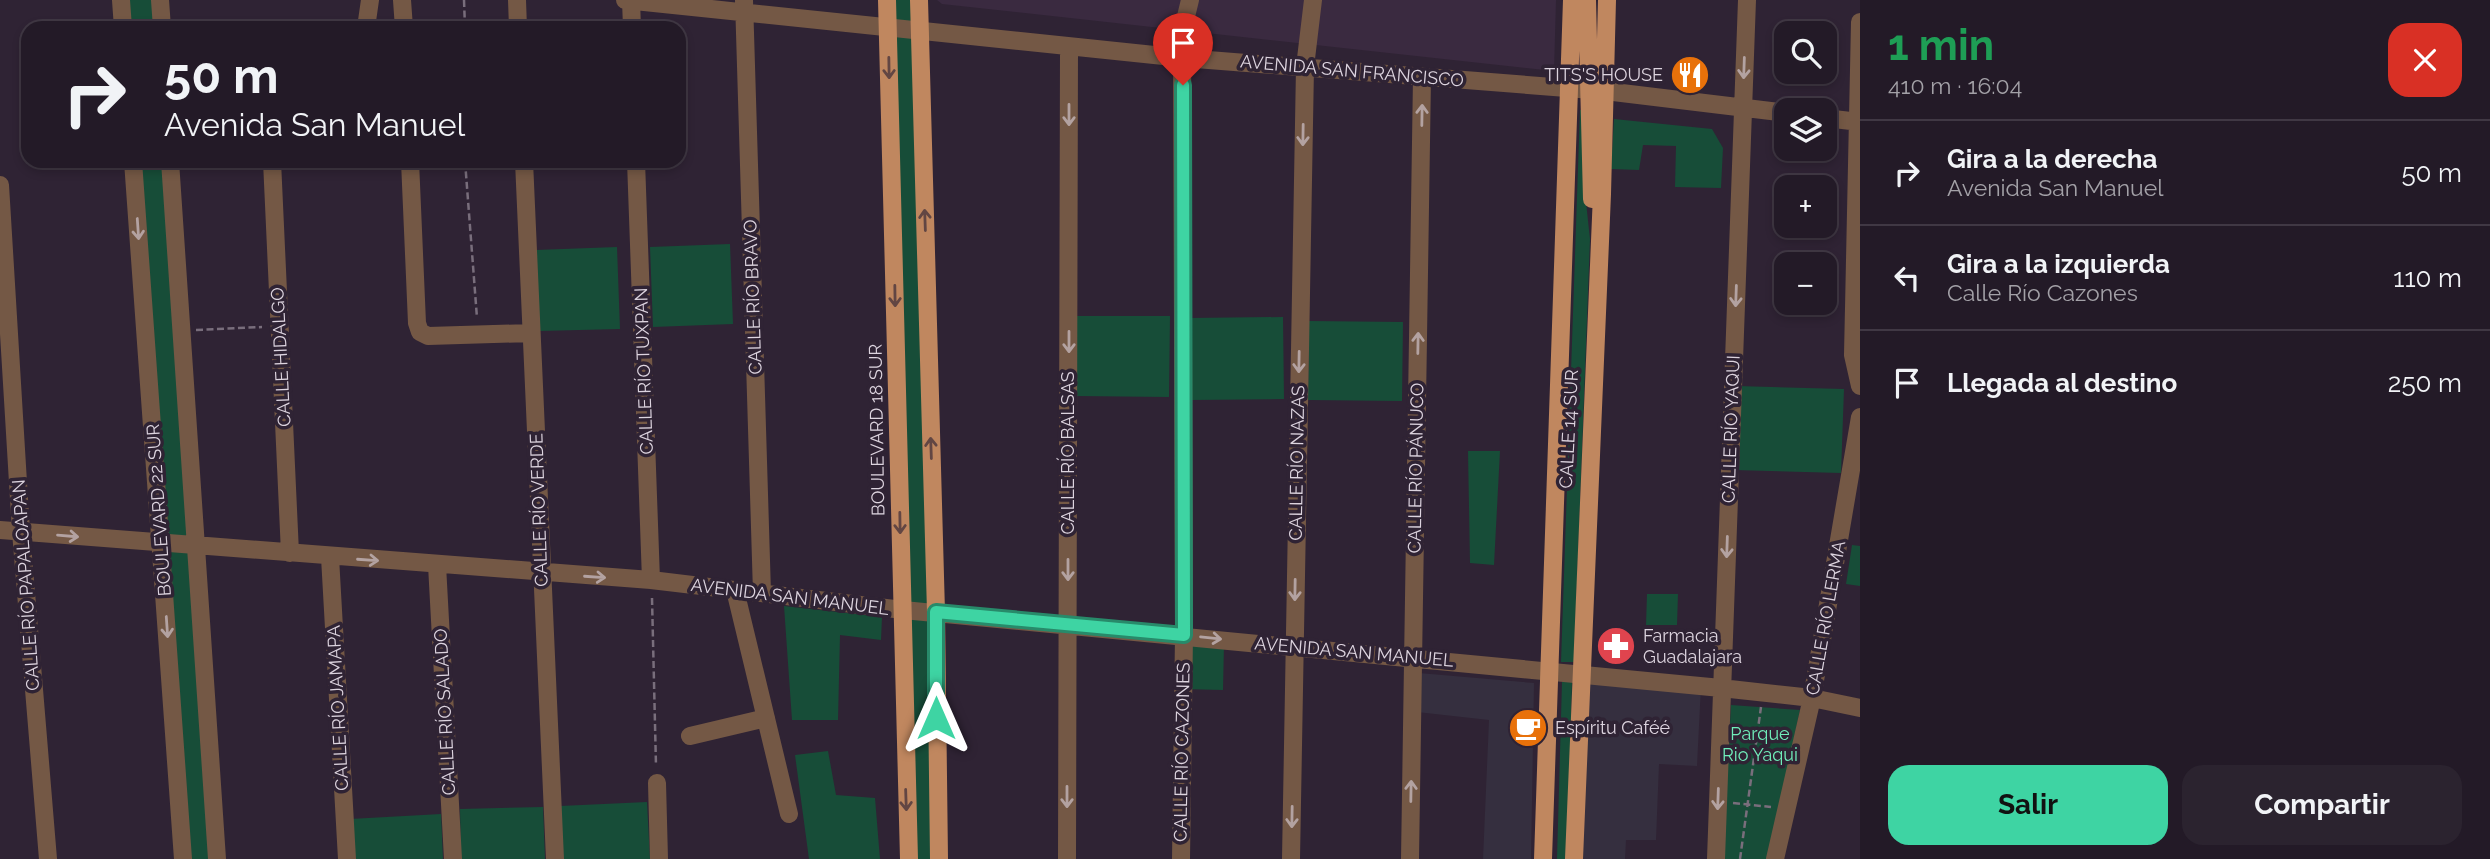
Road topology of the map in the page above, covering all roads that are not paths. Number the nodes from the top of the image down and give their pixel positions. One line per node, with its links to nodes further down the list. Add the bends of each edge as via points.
1 (121, 0): 17 (street)
2 (160, 0): 18 (street)
3 (370, 0): 19 (street)
4 (402, 0): 20 (street)
5 (517, 0): 21 (street)
6 (625, 0): 7 (street, AVENIDA SAN FRANCISCO)
7 (631, 0): 16 (street, AVENIDA SAN FRANCISCO); 22 (street)
8 (887, 0): 24 (main road, BOULEVARD 18 SUR)
9 (919, 0): 25 (main road)
10 (1190, 0): 27 (street, CALLE RÍO CAZONES, via 1183,21)
11 (1313, 0): 28 (street, CALLE RÍO NAZAS)
12 (1572, 0): 30 (main road, CALLE 14 SUR)
13 (1587, 0): 31 (main road)
14 (1607, 0): 31 (main road, CALLE 14 SUR)
15 (1747, 0): 32 (street, CALLE RÍO YAQUI, one-way to 32)
16 (744, 7): 24 (street, AVENIDA SAN FRANCISCO); 56 (street, CALLE RÍO BRAVO)
17 (122, 21)
18 (162, 21)
19 (367, 21)
20 (404, 21)
21 (518, 21)
22 (632, 21)
23 (1860, 22): 35 (street)
24 (888, 26): 25 (street, AVENIDA SAN FRANCISCO); 57 (main road, BOULEVARD 18 SUR, one-way to 57)
25 (919, 29): 26 (street, AVENIDA SAN FRANCISCO); 58 (main road, one-way to 25)
26 (1069, 47): 27 (street, AVENIDA SAN FRANCISCO); 59 (street, CALLE RÍO BALSAS, one-way to 59)
27 (1183, 58): 28 (street, AVENIDA SAN FRANCISCO); 60 (street, CALLE RÍO CAZONES)
28 (1304, 67): 29 (street, AVENIDA SAN FRANCISCO); 61 (street, CALLE RÍO NAZAS, one-way to 61)
29 (1422, 77): 30 (street, AVENIDA SAN FRANCISCO); 62 (street, CALLE RÍO PÁNUCO, one-way to 29)
30 (1568, 89): 31 (street, AVENIDA SAN FRANCISCO); 63 (main road, CALLE 14 SUR)
31 (1596, 91): 32 (street, AVENIDA SAN FRANCISCO); 64 (main road, CALLE 14 SUR, via 1599,233)
32 (1743, 108): 33 (street, AVENIDA SAN FRANCISCO); 65 (street, CALLE RÍO YAQUI, one-way to 65)
33 (1774, 112)
34 (1837, 119): 35 (street)
35 (1858, 122): 44 (street, via 1853,355)
36 (134, 168): 48 (street, BOULEVARD 22 SUR, one-way to 48)
37 (170, 168): 49 (street, BOULEVARD 22 SUR)
38 (272, 168): 50 (street, CALLE HIDALGO)
39 (410, 168): 43 (street, via 421,332 428,337)
40 (524, 168): 43 (street, CALLE RÍO VERDE)
41 (636, 168): 54 (street, CALLE RÍO TUXPAN)
42 (0, 185): 47 (street, CALLE RÍO PAPALOAPAN)
43 (531, 333): 53 (street, CALLE RÍO VERDE)
44 (1860, 386)
45 (1860, 417): 68 (street, CALLE RÍO LERMA)
46 (0, 530): 47 (street, AVENIDA SAN MANUEL)
47 (21, 532): 48 (street, AVENIDA SAN MANUEL, one-way to 48); 76 (street, CALLE RÍO PAPALOAPAN)
48 (162, 544): 49 (street, AVENIDA SAN MANUEL); 77 (street, BOULEVARD 22 SUR, one-way to 77)
49 (197, 547): 50 (street, AVENIDA SAN MANUEL); 78 (street, BOULEVARD 22 SUR)
50 (290, 553): 51 (street, AVENIDA SAN MANUEL)
51 (330, 557): 52 (street, AVENIDA SAN MANUEL, one-way to 52); 79 (street, CALLE RÍO JAMAPA)
52 (437, 565): 53 (street, AVENIDA SAN MANUEL); 80 (street, CALLE RÍO SALADO)
53 (541, 573): 54 (street, AVENIDA SAN MANUEL, one-way to 54); 81 (street, CALLE RÍO VERDE)
54 (651, 580): 55 (street, AVENIDA SAN MANUEL)
55 (735, 590): 56 (street, AVENIDA SAN MANUEL); 70 (street)
56 (762, 593): 57 (street, AVENIDA SAN MANUEL)
57 (902, 610): 58 (street, AVENIDA SAN MANUEL); 67 (main road, BOULEVARD 18 SUR)
58 (936, 612): 59 (street, AVENIDA SAN MANUEL); 66 (main road)
59 (1068, 624): 60 (street, AVENIDA SAN MANUEL); 85 (street, CALLE RÍO BALSAS, one-way to 85)
60 (1184, 635): 61 (street, AVENIDA SAN MANUEL, one-way to 61); 86 (street, CALLE RÍO CAZONES)
61 (1294, 647): 62 (street, AVENIDA SAN MANUEL); 87 (street, CALLE RÍO NAZAS, one-way to 87)
62 (1413, 657): 63 (street, AVENIDA SAN MANUEL); 88 (street, CALLE RÍO PÁNUCO, one-way to 62)
63 (1549, 671): 64 (street, AVENIDA SAN MANUEL); 89 (main road, CALLE 14 SUR)
64 (1579, 674): 65 (street, AVENIDA SAN MANUEL); 90 (main road, CALLE 14 SUR)
65 (1721, 688): 68 (street, AVENIDA SAN MANUEL); 91 (street, CALLE RÍO YAQUI, one-way to 91)
66 (936, 694): 67 (main road); 73 (main road)
67 (903, 696): 72 (main road, BOULEVARD 18 SUR)
68 (1812, 698): 69 (street, AVENIDA SAN MANUEL); 92 (street, CALLE RÍO LERMA)
69 (1860, 708)
70 (766, 718): 71 (street); 75 (street)
71 (690, 736)
72 (905, 767): 73 (main road); 83 (main road, BOULEVARD 18 SUR, one-way to 83)
73 (936, 767): 84 (main road)
74 (657, 783): 82 (street)
75 (789, 814)
76 (48, 859)
77 (183, 859)
78 (216, 859)
79 (347, 859)
80 (453, 859)
81 (555, 859)
82 (659, 859)
83 (909, 859)
84 (939, 859)
85 (1067, 859)
86 (1181, 859)
87 (1292, 859)
88 (1410, 859)
89 (1543, 859)
90 (1574, 859)
91 (1716, 859)
92 (1775, 859)

